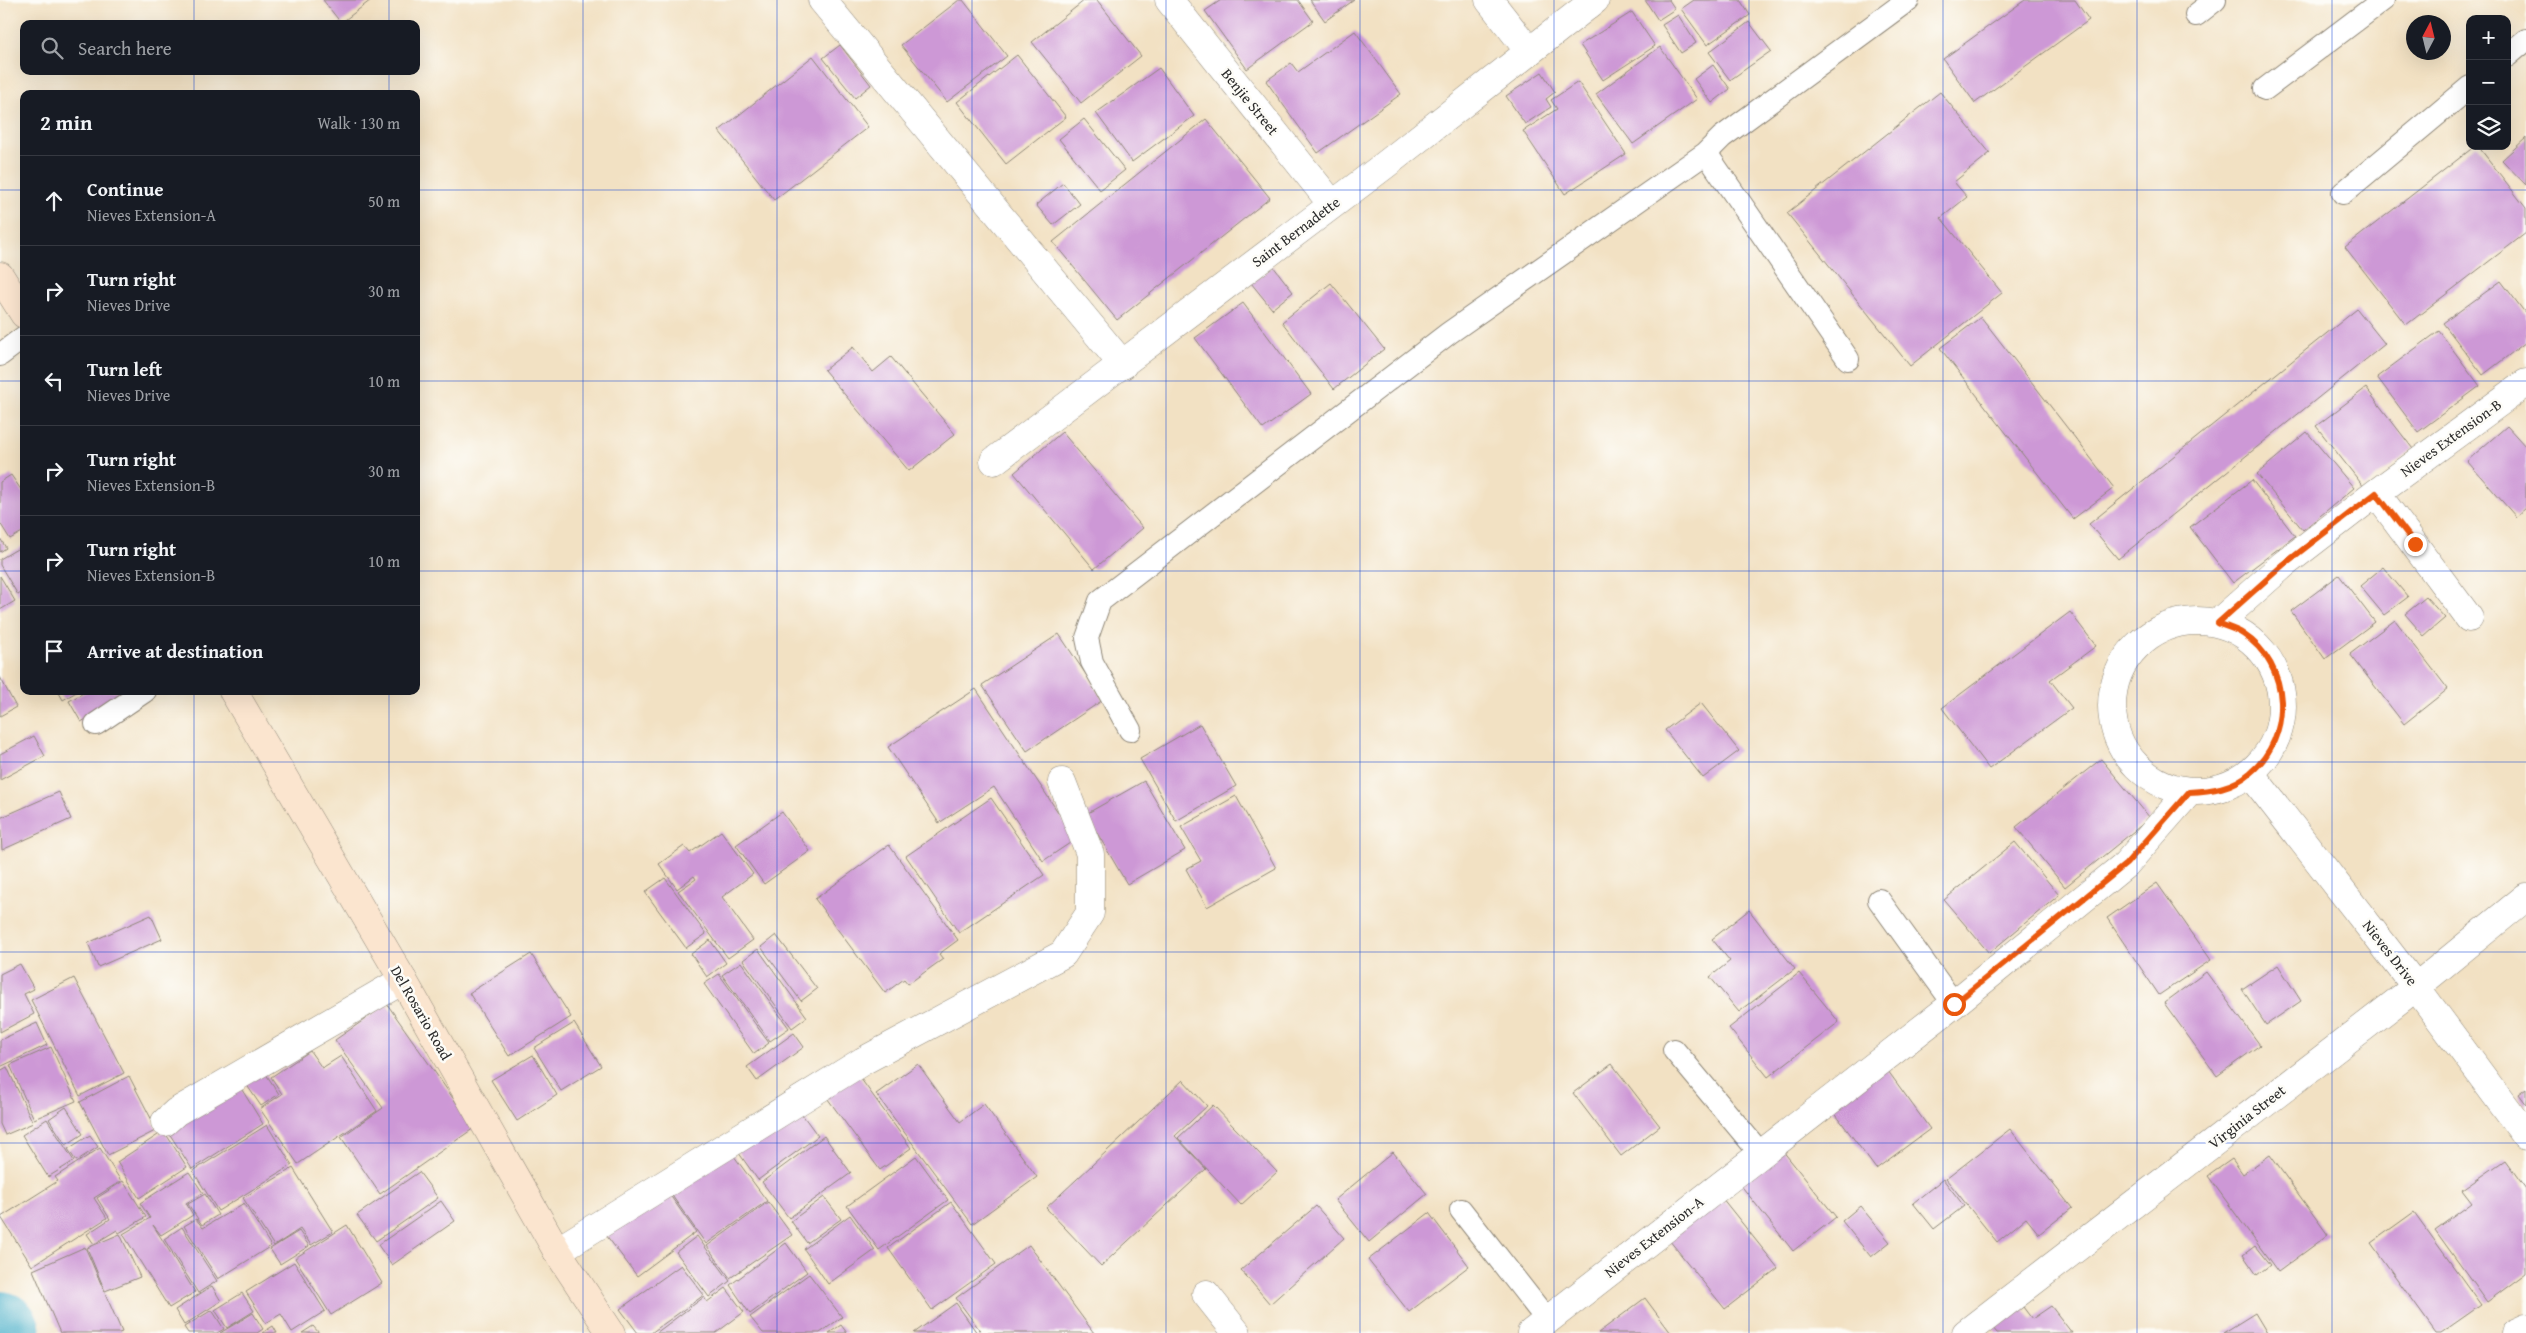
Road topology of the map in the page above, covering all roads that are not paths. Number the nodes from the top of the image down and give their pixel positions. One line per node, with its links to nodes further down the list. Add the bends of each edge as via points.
1 (822, 0): 22 (street)
2 (1169, 0): 16 (street, Benjie Street)
3 (1489, 0): 10 (street)
4 (1595, 0): 10 (street, Saint Bernadette)
5 (1908, 0): 14 (lane)
6 (2215, 0): 8 (lane)
7 (2383, 0): 12 (lane)
8 (2196, 14)
9 (2526, 40): 11 (lane)
10 (1529, 51): 16 (street, Saint Bernadette)
11 (2511, 53)
12 (2265, 89)
13 (2466, 90): 15 (lane)
14 (1706, 153): 21 (lane); 31 (lane, via 1449,333 1100,601 1087,638 1092,662)
15 (2343, 193)
16 (1332, 204): 22 (street, Saint Bernadette)
17 (0, 276): 18 (main road)
18 (20, 308)
19 (20, 340): 20 (lane)
20 (0, 355)
21 (1848, 359)
22 (1123, 365): 24 (street, Saint Bernadette)
23 (2526, 383): 25 (street, Nieves Extension-B)
24 (994, 461)
25 (2376, 493): 26 (street); 27 (street, Nieves Extension-B, via 2284,564)
26 (2469, 618)
27 (2218, 623): 32 (street, via 2243,634 2263,652 2277,675 2282,702 2280,728 2269,753); 34 (street, via 2190,620 2162,628 2139,643 2121,665 2112,691 2111,720 2120,746 2138,768 2161,785)
28 (139, 695): 30 (lane)
29 (235, 695): 37 (main road, Del Rosario Road)
30 (96, 724)
31 (1130, 730)
32 (2250, 773): 34 (street, via 2211,791); 38 (street, Nieves Drive)
33 (1062, 782): 45 (street, via 1090,854 1090,913 1063,954 863,1060)
34 (2189, 792): 39 (street, Nieves Extension-A, via 2126,864)
35 (2526, 897): 38 (street, Virginia Street)
36 (1879, 900): 39 (lane)
37 (403, 980): 41 (street, via 176,1112); 45 (main road, Del Rosario Road)
38 (2416, 987): 42 (street, Nieves Drive); 51 (street, Virginia Street)
39 (1954, 1004): 43 (street, Nieves Extension-A)
40 (1674, 1050): 43 (lane)
41 (165, 1122)
42 (2526, 1136)
43 (1761, 1154): 47 (street, Nieves Extension-A)
44 (1461, 1210): 47 (lane, Nieves Extension-A)
45 (557, 1251): 49 (main road, Del Rosario Road)
46 (1206, 1294): 50 (street)
47 (1539, 1326)
48 (2526, 1328): 52 (street)
49 (611, 1333)
50 (1237, 1333)
51 (1966, 1333)
52 (2515, 1333)

